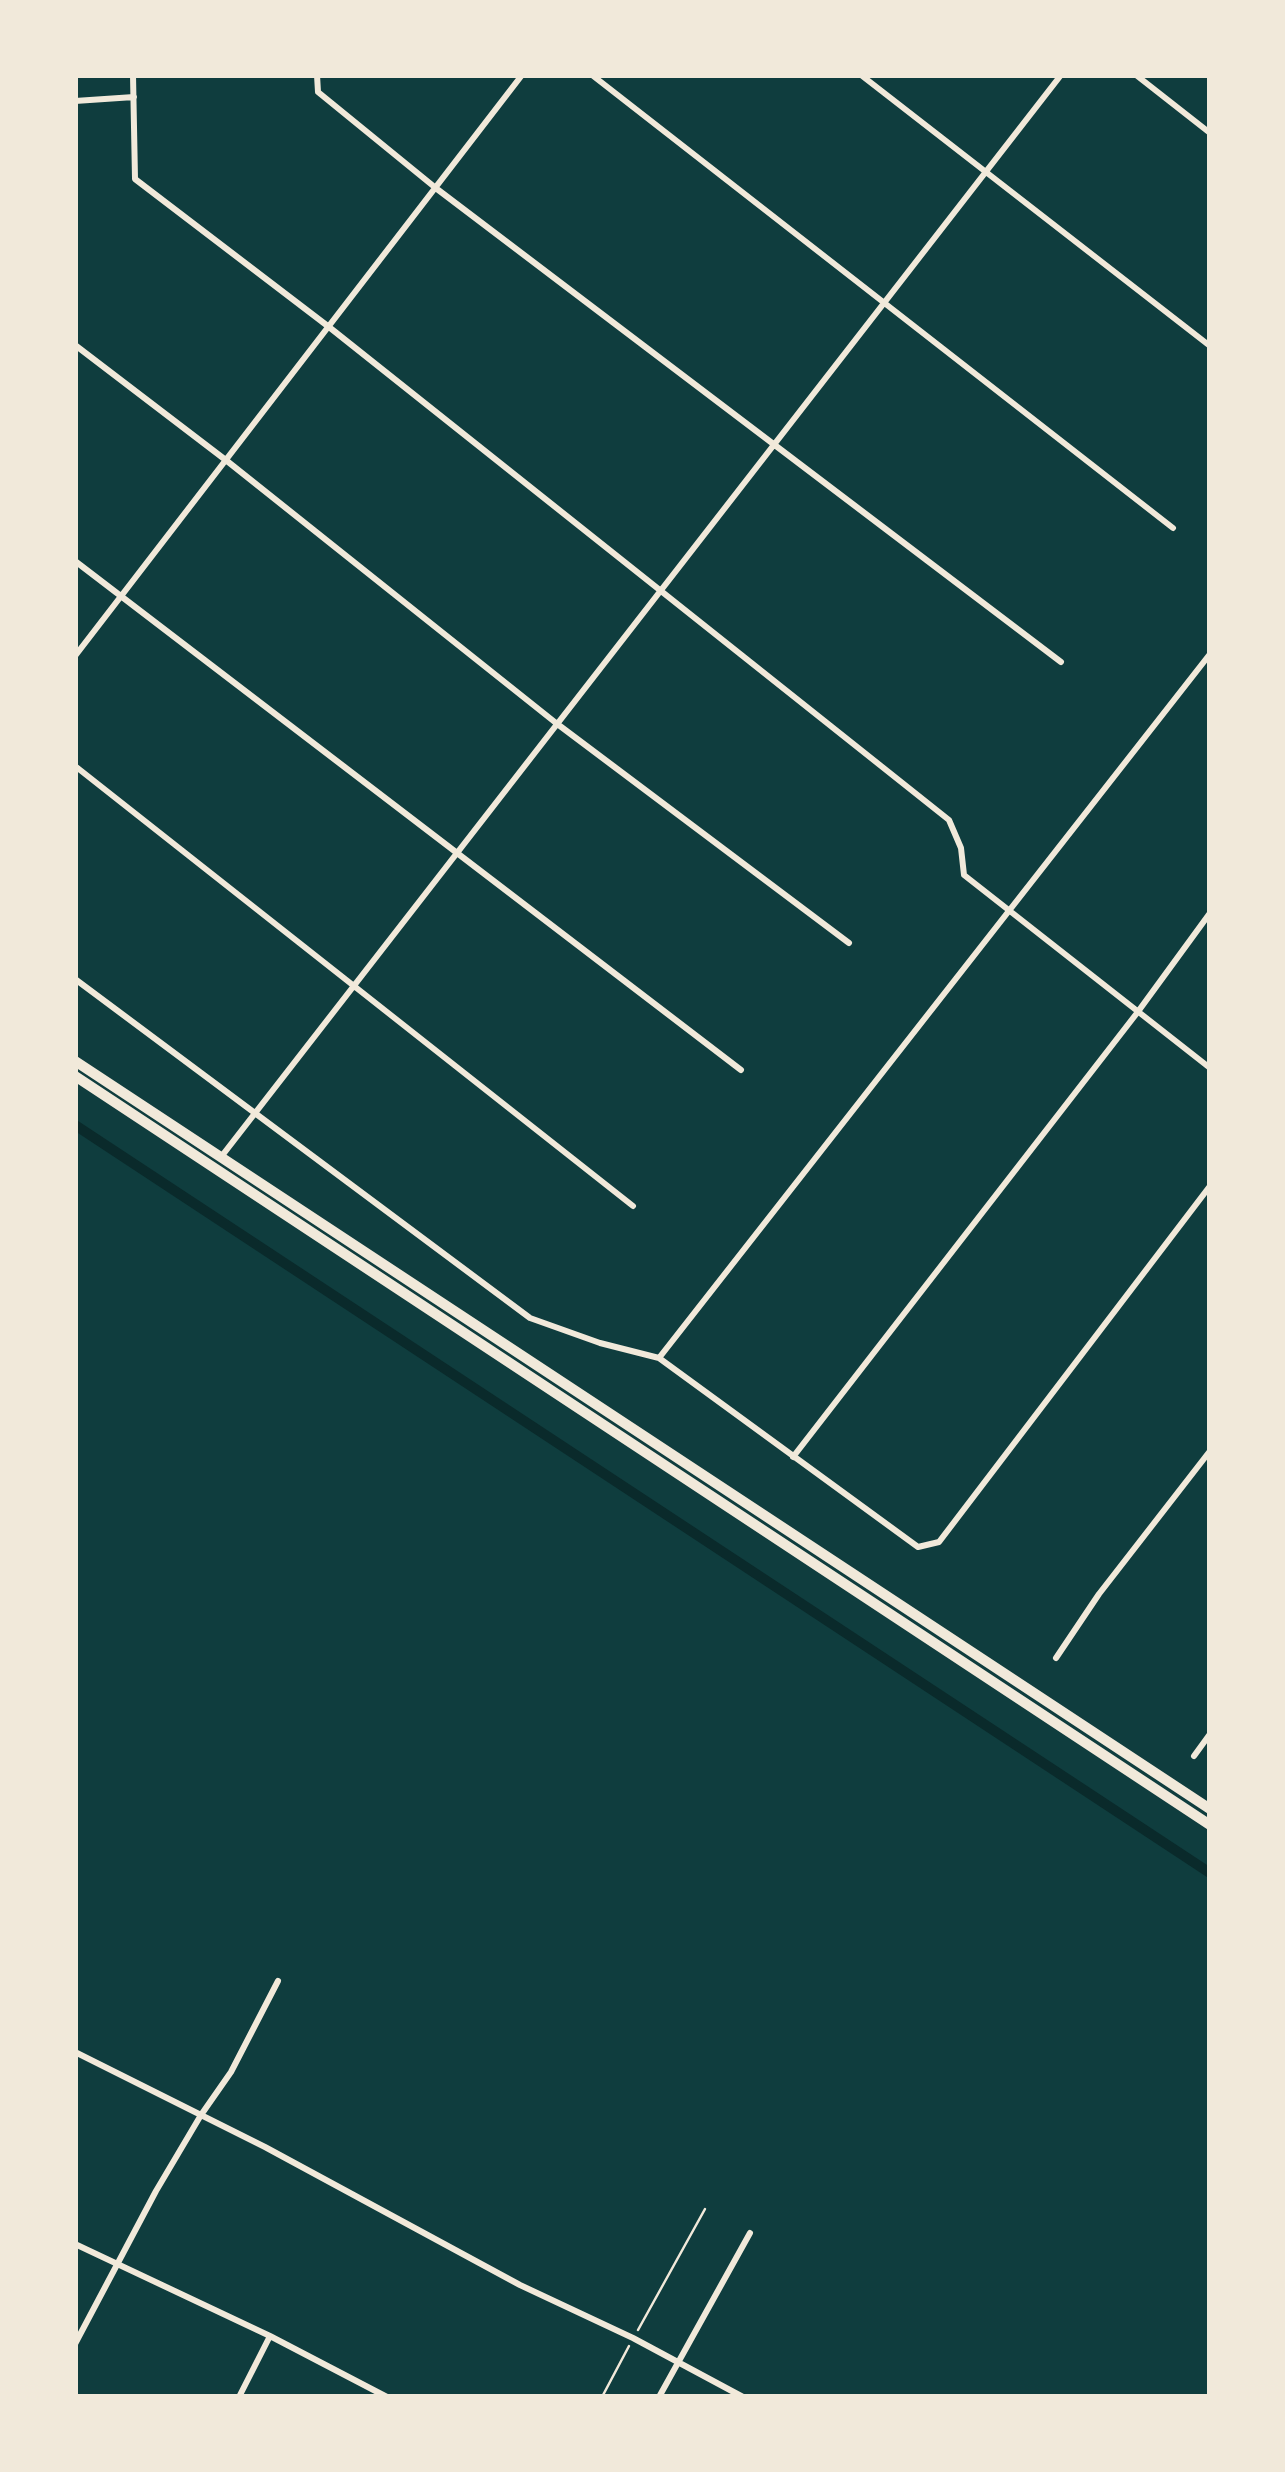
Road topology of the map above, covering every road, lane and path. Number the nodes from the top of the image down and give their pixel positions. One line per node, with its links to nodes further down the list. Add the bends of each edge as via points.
1 (133, 75): 8 (street)
2 (317, 75): 12 (street, via 318,92)
3 (522, 75): 12 (street)
4 (592, 75): 13 (street)
5 (862, 75): 11 (street)
6 (1062, 75): 11 (street)
7 (1136, 75): 10 (street)
8 (134, 97): 9 (street); 14 (street, via 135,179)
9 (75, 100)
10 (1210, 133)
11 (986, 172): 13 (street); 16 (street)
12 (437, 189): 14 (street); 17 (street)
13 (886, 302): 17 (street); 19 (street)
14 (329, 326): 18 (street); 21 (street)
15 (75, 345): 18 (street)
16 (1210, 346)
17 (774, 448): 21 (street); 25 (street)
18 (228, 461): 22 (street); 26 (street)
19 (1174, 528)
20 (75, 561): 22 (street)
21 (660, 590): 26 (street); 29 (street, via 949,820 964,875)
22 (122, 596): 24 (street); 28 (street)
23 (1210, 654): 29 (street)
24 (75, 656)
25 (1060, 662)
26 (556, 723): 28 (street); 31 (street)
27 (75, 766): 33 (street)
28 (453, 853): 33 (street); 37 (street)
29 (1008, 912): 34 (street); 43 (street)
30 (1210, 913): 34 (street)
31 (849, 943)
32 (75, 979): 39 (street)
33 (353, 986): 39 (street); 42 (street)
34 (1137, 1013): 36 (street); 45 (street)
35 (75, 1061): 40 (highway)
36 (1210, 1068)
37 (742, 1070)
38 (75, 1076): 50 (highway)
39 (256, 1112): 40 (street); 43 (street, via 530,1318)
40 (221, 1157): 49 (highway)
41 (1210, 1186): 45 (street, via 939,1542 926,1548 909,1544)
42 (633, 1206)
43 (659, 1358): 45 (street)
44 (1210, 1451): 46 (street)
45 (793, 1456)
46 (1056, 1658)
47 (1210, 1734): 48 (street)
48 (1194, 1756)
49 (1210, 1809)
50 (1210, 1824)
51 (278, 1981): 53 (street)
52 (75, 2052): 53 (street)
53 (201, 2115): 57 (street); 59 (street, via 520,2285)
54 (705, 2209): 59 (path)
55 (750, 2233): 61 (street)
56 (75, 2244): 57 (street)
57 (118, 2264): 58 (street); 60 (street)
58 (270, 2336): 62 (street); 63 (street)
59 (634, 2338): 61 (street); 64 (path)
60 (75, 2344)
61 (678, 2363): 65 (street); 66 (street)
62 (239, 2397)
63 (387, 2397)
64 (602, 2397)
65 (659, 2397)
66 (743, 2397)

